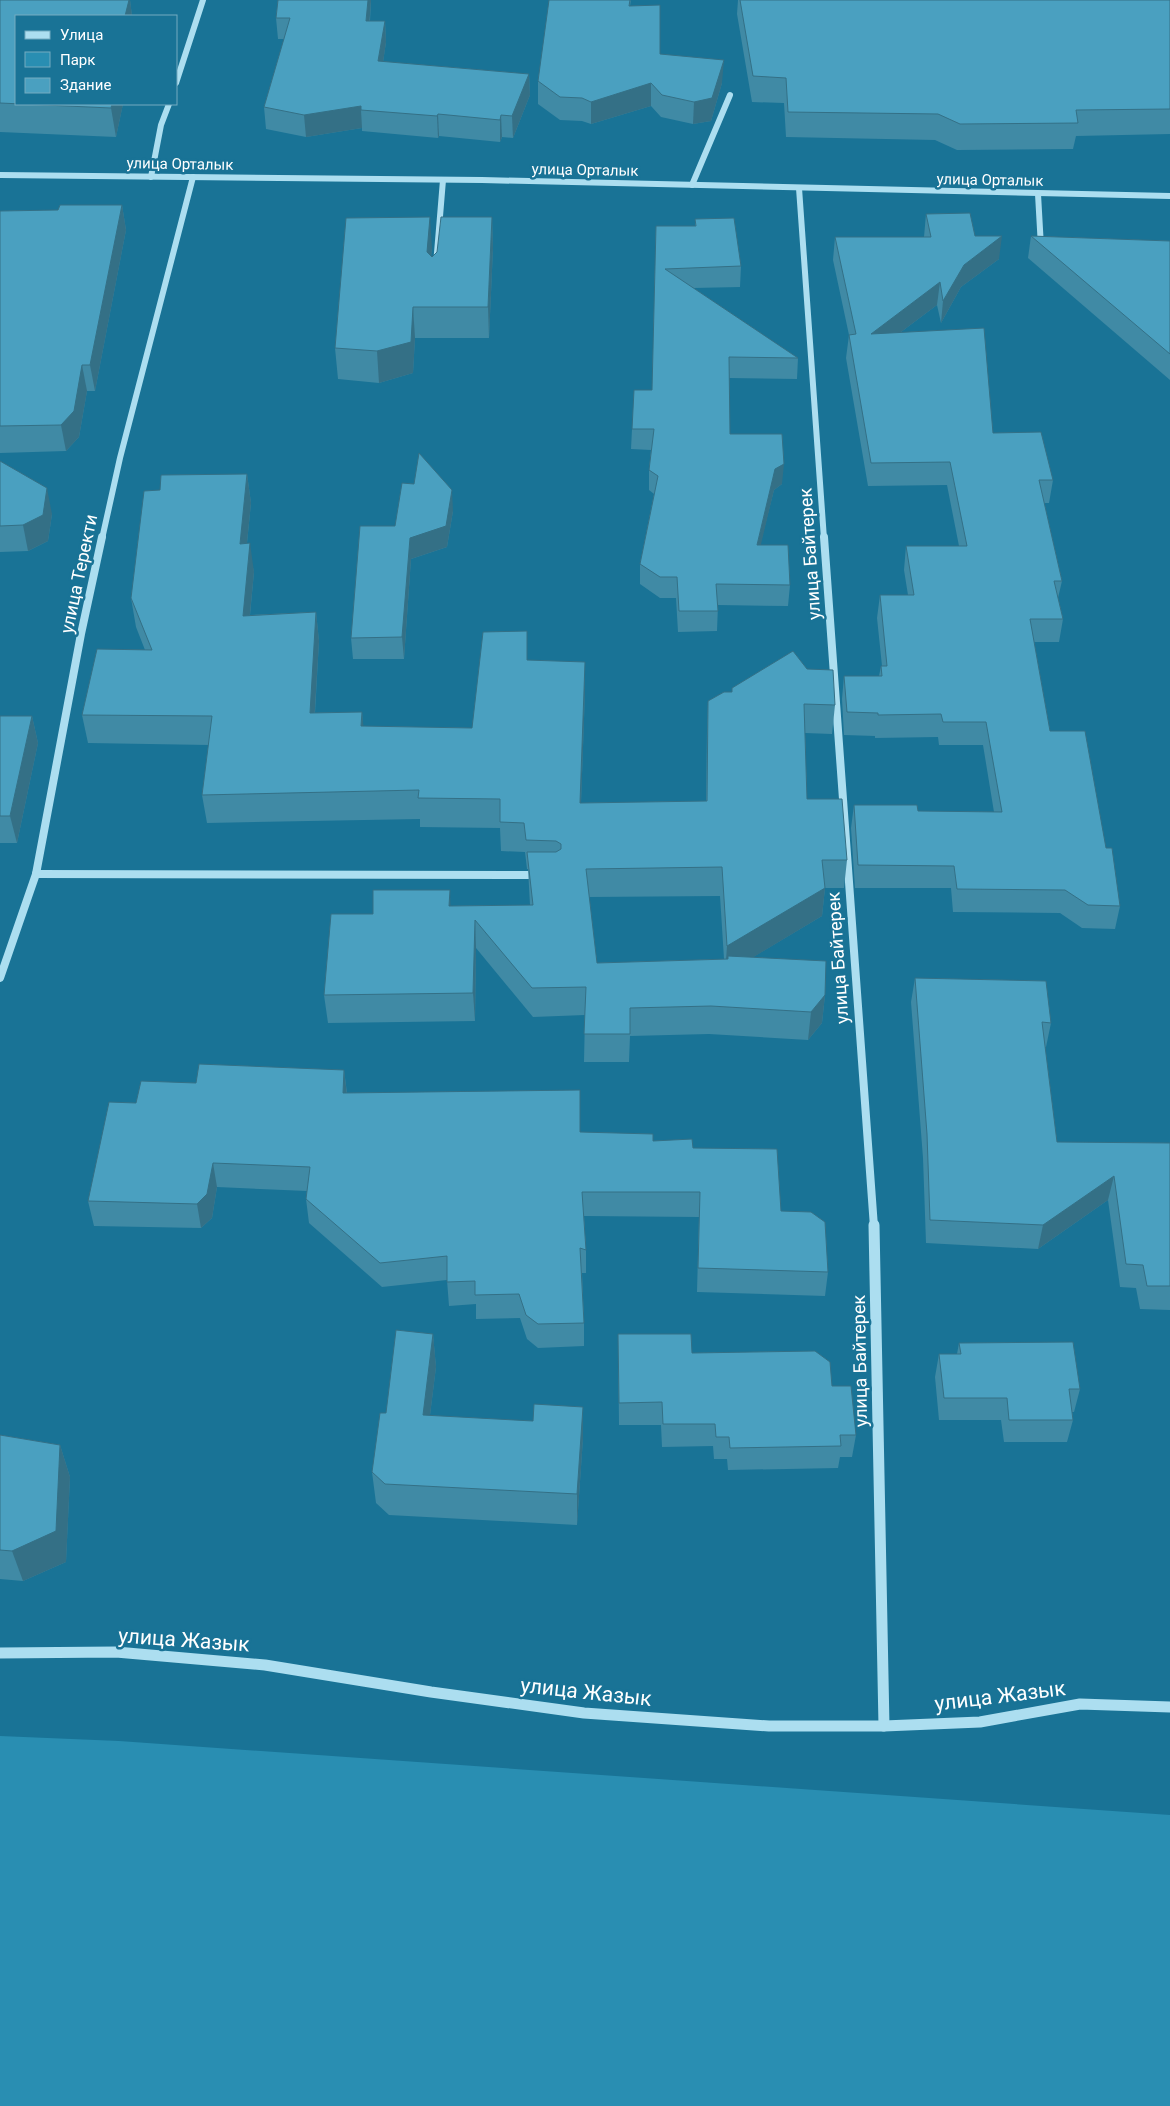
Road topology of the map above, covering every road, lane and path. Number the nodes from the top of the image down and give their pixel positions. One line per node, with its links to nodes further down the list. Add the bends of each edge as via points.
1 (203, 0): 2 (street)
2 (178, 77)
3 (730, 95): 9 (street)
4 (169, 105): 6 (street, via 161,125)
5 (0, 175): 6 (street, улица Орталык)
6 (151, 177): 7 (street, улица Орталык)
7 (193, 177): 8 (street, улица Орталык); 15 (street, улица Теректи, via 118,468 81,634)
8 (443, 180): 9 (street, улица Орталык); 14 (street)
9 (692, 186): 10 (street, улица Орталык)
10 (800, 188): 11 (street, улица Орталык); 20 (street, улица Байтерек, via 875,1240)
11 (1038, 194): 12 (street, улица Орталык); 13 (street)
12 (1170, 196)
13 (1041, 252)
14 (435, 274)
15 (36, 874): 16 (street); 17 (street, улица Теректи)
16 (547, 874)
17 (0, 978)
18 (0, 1654): 20 (street, улица Жазык, via 116,1652 265,1664 584,1713 769,1726)
19 (1170, 1707): 20 (street, улица Жазык, via 1080,1704 980,1722)
20 (884, 1726)

